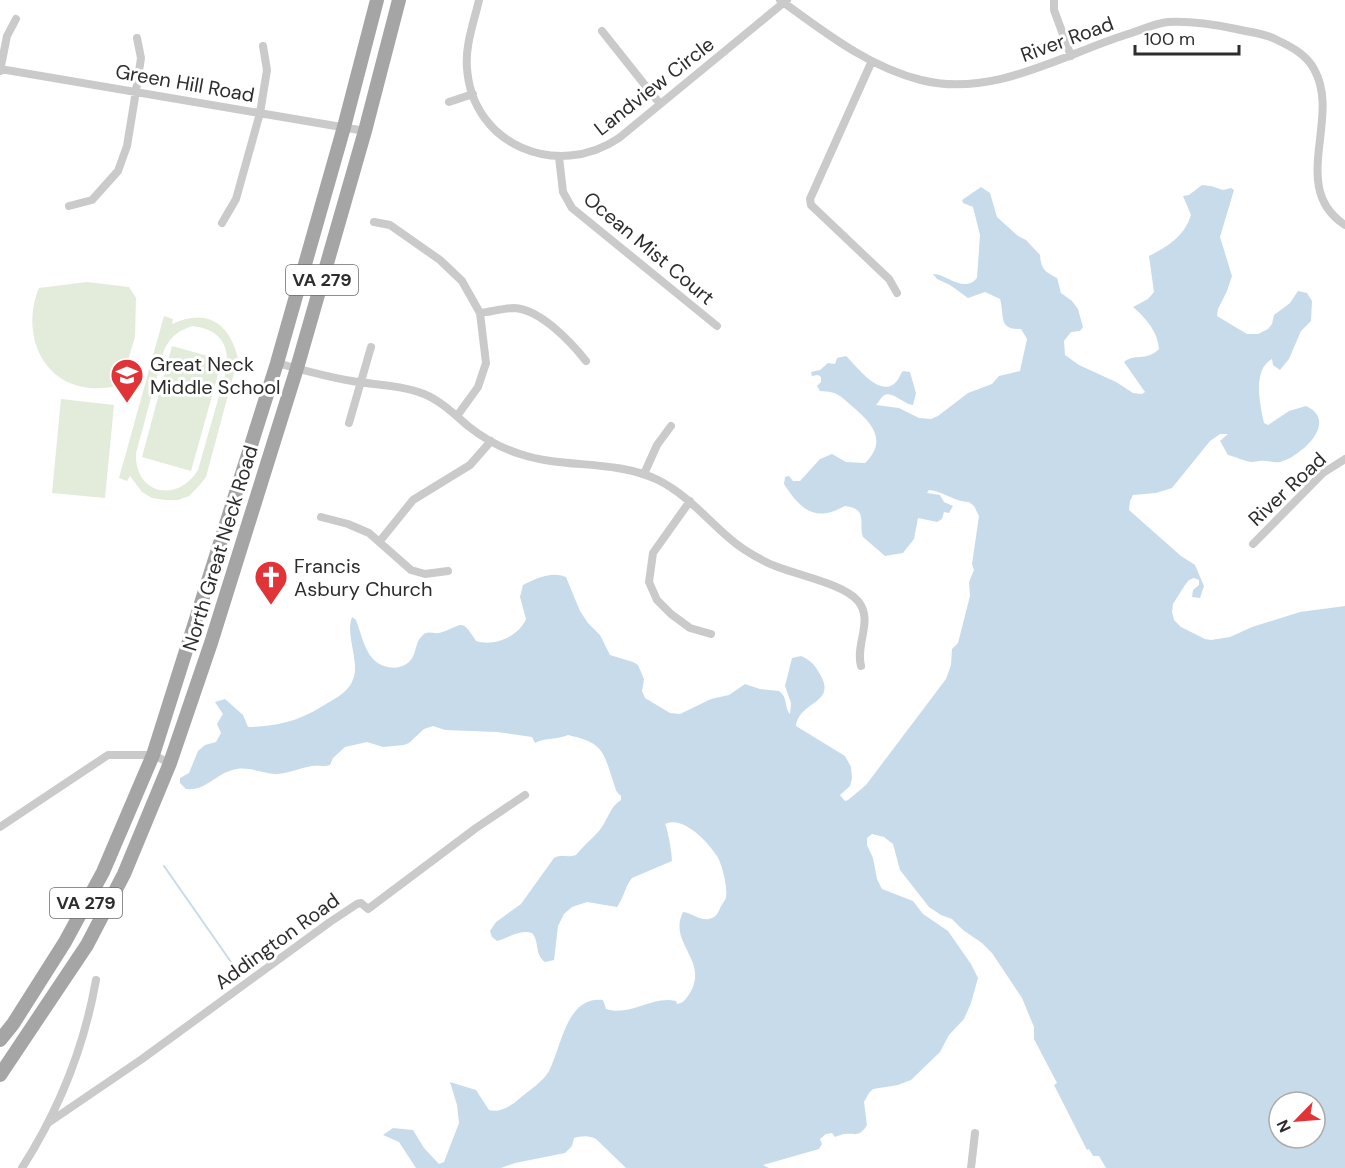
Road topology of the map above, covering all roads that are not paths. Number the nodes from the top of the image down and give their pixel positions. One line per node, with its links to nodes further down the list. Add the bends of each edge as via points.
1 (377, 0): 18 (main road, North Great Neck Road / VA 279)
2 (399, 0): 19 (main road, North Great Neck Road / VA 279)
3 (479, 0): 14 (street, Landview Circle, via 467,57)
4 (1054, 0): 10 (street)
5 (784, 1): 11 (street, River Road); 16 (street, Landview Circle)
6 (16, 19): 12 (street, via 7,36)
7 (602, 31): 16 (street)
8 (137, 38): 13 (street, via 141,58)
9 (262, 46): 17 (street, via 267,70)
10 (1071, 56): 11 (street, River Road, via 1012,77 967,84 922,80); 24 (street, River Road, via 1167,22 1224,26 1272,37 1302,54 1314,69 1321,88 1323,112 1316,179 1327,208)
11 (871, 63): 25 (street, via 810,199 811,205 890,279)
12 (0, 69): 13 (street, Green Hill Road)
13 (136, 92): 17 (street, Green Hill Road); 21 (street, via 128,146 118,171 92,200)
14 (472, 94): 15 (street); 20 (street, Landview Circle, via 489,123 509,141 536,154)
15 (449, 102)
16 (660, 104): 20 (street, Landview Circle, via 609,145 587,154)
17 (260, 112): 18 (street, Green Hill Road); 23 (street, via 236,199)
18 (345, 127): 19 (street, Green Hill Road); 30 (main road, North Great Neck Road / VA 279)
19 (365, 131): 31 (main road, North Great Neck Road / VA 279)
20 (559, 157): 27 (street, Ocean Mist Court, via 563,192 572,208)
21 (69, 207)
22 (374, 222): 26 (street, via 390,225 440,260 462,280)
23 (222, 223)
24 (1345, 225)
25 (897, 293)
26 (480, 313): 29 (street, via 515,308 533,314 569,340); 33 (street, via 486,363 478,387)
27 (717, 326)
28 (371, 348): 32 (street)
29 (586, 361)
30 (277, 363): 31 (street); 46 (main road, North Great Neck Road / VA 279)
31 (297, 368): 32 (street); 47 (main road, North Great Neck Road / VA 279)
32 (361, 382): 33 (street, via 412,390 436,400); 34 (street)
33 (457, 416): 36 (street)
34 (349, 423)
35 (671, 426): 38 (street)
36 (491, 441): 38 (street, via 534,458 604,465); 41 (street, via 470,465 413,500)
37 (1345, 459): 42 (street, River Road, via 1323,473)
38 (644, 474): 39 (street)
39 (690, 501): 44 (street, via 653,553 649,582 657,600 671,614 690,628); 45 (street, via 752,555 857,599 865,616)
40 (321, 517): 41 (street, via 355,527)
41 (380, 541): 43 (street, via 411,570 425,574)
42 (1253, 544)
43 (448, 572)
44 (711, 634)
45 (861, 666)
46 (153, 755): 47 (street); 49 (street, via 108,755); 51 (main road, North Great Neck Road / VA 279, via 87,902)
47 (170, 763): 52 (main road, North Great Neck Road / VA 279, via 124,874 87,945)
48 (525, 795): 53 (street, Addington Road, via 368,909 357,904 330,921)
49 (0, 827)
50 (96, 980): 53 (street, via 78,1055)
51 (0, 1040)
52 (0, 1075)
53 (48, 1123): 55 (street)
54 (975, 1133): 56 (street)
55 (22, 1168)
56 (971, 1168)

